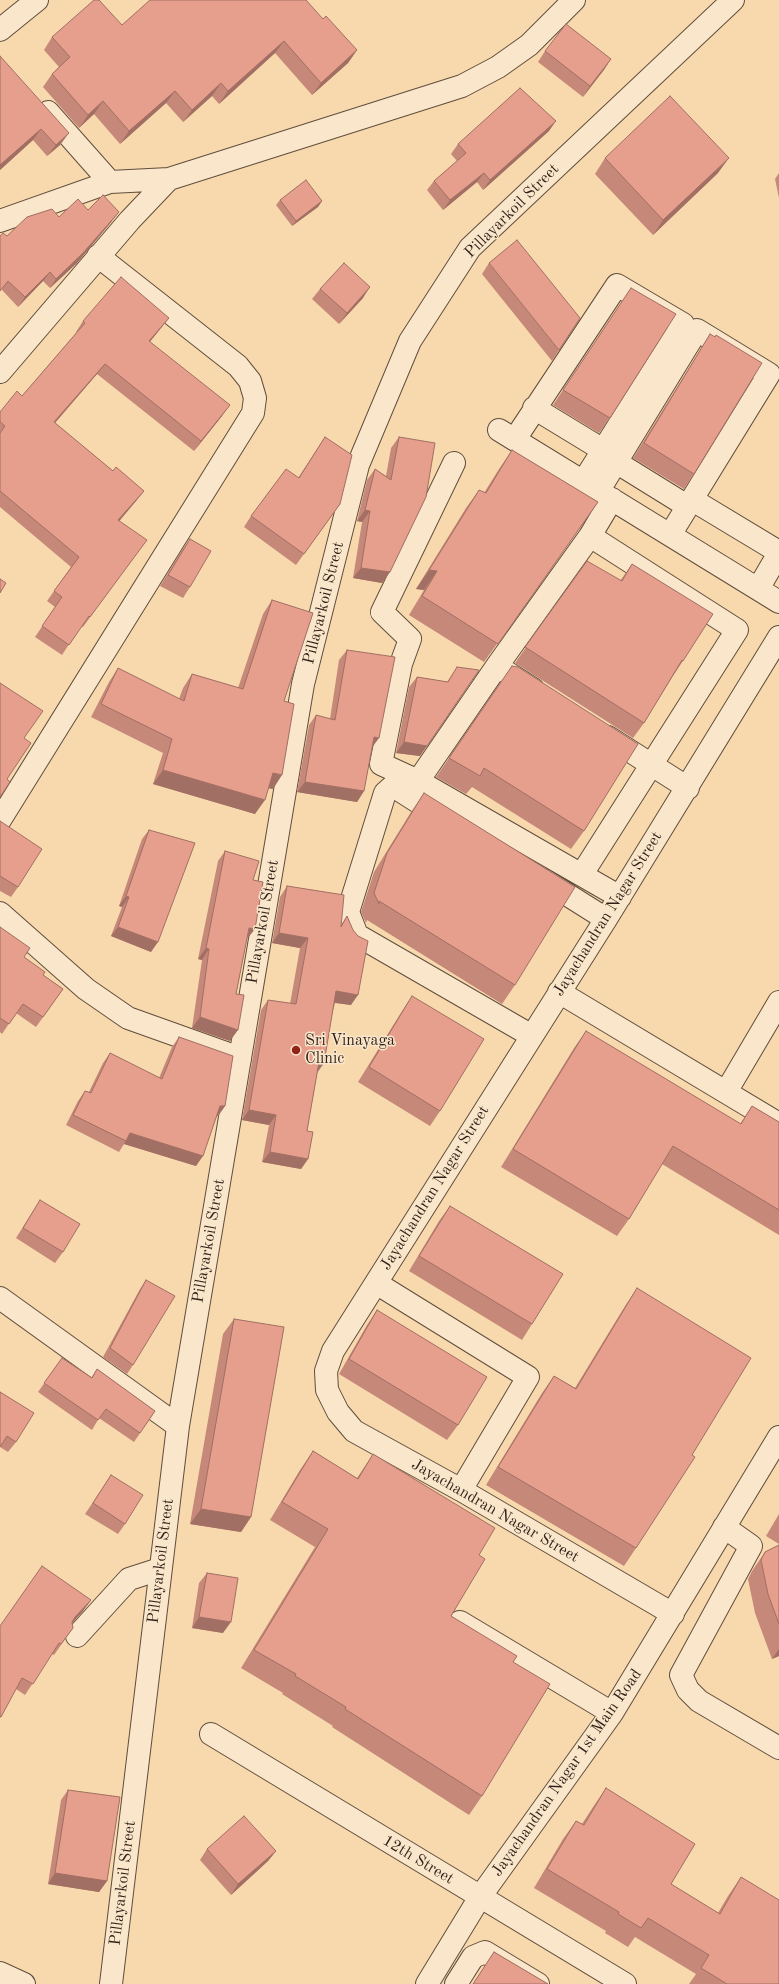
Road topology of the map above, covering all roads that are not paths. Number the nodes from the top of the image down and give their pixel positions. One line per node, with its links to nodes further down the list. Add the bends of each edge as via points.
1 (37, 0): 4 (street)
2 (574, 0): 6 (street, via 529,45 498,67 462,86)
3 (734, 0): 39 (street, Pillayarkoil Street, via 470,248 410,341 358,465 303,684)
4 (0, 30)
5 (37, 99): 7 (street)
6 (168, 179): 7 (street); 9 (street)
7 (110, 182): 8 (street)
8 (0, 221)
9 (98, 256): 10 (street); 29 (street, via 238,366 250,381 255,398 253,413)
10 (0, 372)
11 (779, 384): 16 (street)
12 (534, 408): 13 (street); 13 (street, via 617,285 683,324); 15 (street, via 507,434)
13 (610, 456): 15 (street); 16 (street); 16 (street, via 697,330 769,374)
14 (454, 463): 27 (street, via 382,612 410,639 401,664 381,764)
15 (598, 490): 17 (street); 18 (street)
16 (694, 506): 18 (street); 19 (street)
17 (590, 536): 23 (street); 26 (street, via 737,630)
18 (675, 538): 20 (street)
19 (779, 553): 20 (street)
20 (758, 589): 21 (street)
21 (779, 602)
22 (779, 638): 28 (street, Jayachandran Nagar Street)
23 (497, 666): 24 (street); 27 (street)
24 (549, 699)
25 (594, 728): 26 (street)
26 (652, 765): 28 (street); 32 (street)
27 (418, 781): 32 (street)
28 (688, 788): 33 (street, Jayachandran Nagar Street)
29 (0, 820)
30 (460, 828): 38 (street, via 393,786 385,793 348,912 357,935)
31 (528, 871): 35 (street)
32 (582, 874): 33 (street)
33 (620, 897): 35 (street, Jayachandran Nagar Street)
34 (0, 913): 39 (street, via 86,989 128,1018)
35 (606, 919): 36 (street, Jayachandran Nagar Street)
36 (559, 992): 38 (street, Jayachandran Nagar Street); 40 (street)
37 (779, 1002): 40 (street)
38 (532, 1036): 42 (street, Jayachandran Nagar Street)
39 (240, 1058): 44 (street, Pillayarkoil Street)
40 (726, 1092): 41 (street)
41 (779, 1124)
42 (376, 1282): 46 (street, Jayachandran Nagar Street, via 333,1351 326,1371 327,1390 338,1412 354,1430); 46 (street, via 528,1377)
43 (0, 1298): 44 (street)
44 (178, 1426): 48 (street, Pillayarkoil Street)
45 (779, 1437): 47 (street, Jayachandran Nagar 1st Main Road)
46 (461, 1490): 49 (street, Jayachandran Nagar Street)
47 (724, 1527): 49 (street, Jayachandran Nagar 1st Main Road); 54 (street, via 751,1546 681,1675 688,1690 699,1701)
48 (160, 1569): 51 (street, via 129,1579); 58 (street, Pillayarkoil Street)
49 (673, 1614): 52 (street, Jayachandran Nagar 1st Main Road)
50 (460, 1622): 52 (street)
51 (77, 1636)
52 (612, 1713): 55 (street, Jayachandran Nagar 1st Main Road)
53 (211, 1734): 55 (street, 12th Street)
54 (779, 1748)
55 (480, 1898): 59 (street, Jayachandran Nagar 1st Main Road); 62 (street, 12th Street)
56 (0, 1973): 57 (street)
57 (24, 1984)
58 (111, 1984)
59 (428, 1984)
60 (456, 1984): 61 (street, via 473,1957 485,1952)
61 (538, 1984)
62 (625, 1984)

